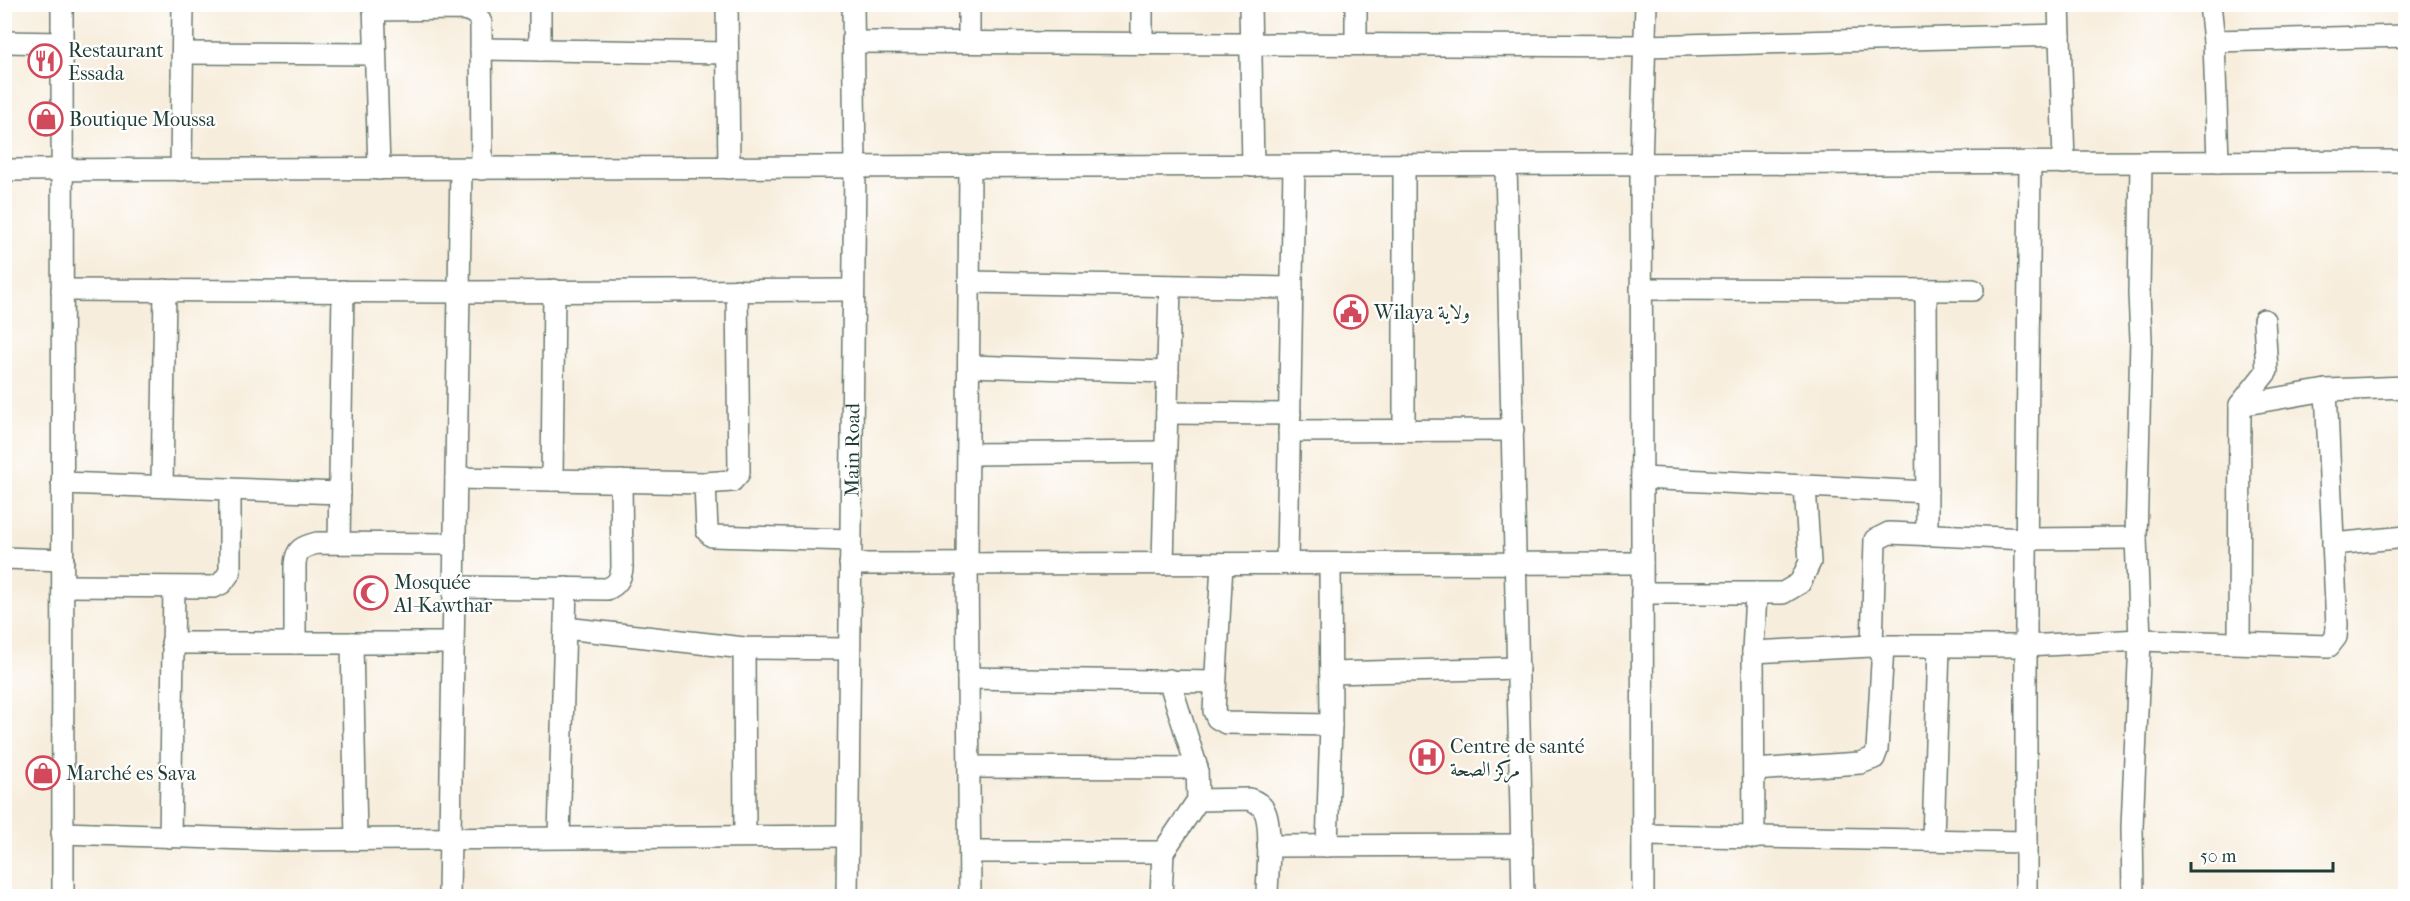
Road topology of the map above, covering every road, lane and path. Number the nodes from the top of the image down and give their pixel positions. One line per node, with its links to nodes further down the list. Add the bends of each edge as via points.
1 (62, 4): 18 (street)
2 (183, 4): 27 (street)
3 (540, 4): 26 (street)
4 (727, 4): 28 (street)
5 (853, 4): 19 (street, Main Road)
6 (969, 4): 20 (street)
7 (1142, 4): 21 (street)
8 (1250, 4): 22 (street)
9 (1356, 4): 23 (street)
10 (1646, 4): 24 (street)
11 (2059, 4): 14 (street)
12 (2210, 4): 16 (street)
13 (374, 8): 25 (street, via 471,10 481,23); 29 (street)
14 (2060, 35): 24 (street); 32 (street)
15 (2406, 36): 16 (street)
16 (2214, 41): 30 (street)
17 (4, 42): 18 (street)
18 (62, 42): 46 (street)
19 (853, 42): 20 (street); 40 (street, Main Road)
20 (969, 42): 21 (street)
21 (1142, 42): 22 (street)
22 (1251, 43): 23 (street); 38 (street)
23 (1356, 44): 24 (street)
24 (1645, 46): 37 (street)
25 (481, 49): 26 (street); 44 (street)
26 (540, 50): 28 (street)
27 (184, 53): 29 (street); 47 (street)
28 (728, 53): 42 (street)
29 (374, 54): 43 (street)
30 (2218, 162): 31 (street); 33 (street)
31 (2406, 162)
32 (2064, 163): 33 (street); 34 (street)
33 (2141, 163): 86 (street)
34 (2030, 164): 37 (street); 87 (street)
35 (1404, 165): 36 (street); 39 (street); 69 (street)
36 (1506, 165): 37 (street); 70 (street)
37 (1641, 165): 51 (street)
38 (1252, 166): 39 (street); 41 (street)
39 (1294, 166): 50 (street)
40 (855, 167): 41 (street); 42 (street); 56 (street, Main Road)
41 (970, 167): 48 (street)
42 (729, 168): 44 (street)
43 (379, 169): 44 (street); 47 (street)
44 (471, 169): 60 (street)
45 (4, 170): 46 (street)
46 (62, 170): 47 (street); 52 (street)
47 (181, 170)
48 (969, 282): 49 (street); 62 (street)
49 (1170, 286): 50 (street); 63 (street)
50 (1292, 288): 68 (street)
51 (1641, 289): 57 (street); 74 (street)
52 (62, 290): 53 (street); 77 (street)
53 (165, 290): 58 (street); 79 (street)
54 (554, 290): 55 (street); 60 (street); 75 (street)
55 (737, 290): 56 (street); 78 (street, via 739,472 732,481)
56 (853, 290): 88 (street, Main Road)
57 (1926, 290): 59 (street); 82 (street)
58 (344, 291): 60 (street); 83 (street)
59 (1973, 291)
60 (459, 292): 73 (street)
61 (2264, 320): 66 (street, via 2267,371)
62 (969, 366): 63 (street); 72 (street)
63 (1168, 372): 67 (street)
64 (2406, 387): 65 (street)
65 (2326, 390): 66 (street); 91 (street)
66 (2240, 405): 110 (street)
67 (1167, 413): 68 (street); 71 (street)
68 (1289, 422): 69 (street); 100 (street)
69 (1404, 430): 70 (street)
70 (1513, 430): 94 (street)
71 (1166, 452): 72 (street); 98 (street)
72 (968, 454): 97 (street)
73 (456, 478): 75 (street); 90 (street)
74 (1642, 478): 80 (street); 95 (street)
75 (552, 480): 76 (street)
76 (621, 481): 78 (street); 105 (street, via 622,575 615,586 607,589)
77 (62, 483): 79 (street); 93 (street)
78 (705, 483): 88 (street, via 707,531 712,536)
79 (162, 486): 81 (street)
80 (1805, 487): 82 (street); 107 (street, via 1810,562 1800,583 1783,593)
81 (230, 489): 83 (street); 104 (street, via 230,572 214,588)
82 (1927, 492): 84 (street)
83 (340, 493): 89 (street)
84 (1927, 535): 87 (street); 115 (street, via 1889,533 1875,540)
85 (2406, 537): 91 (street)
86 (2136, 538): 87 (street); 109 (street)
87 (2027, 539): 116 (street)
88 (850, 540): 96 (street, Main Road)
89 (339, 543): 90 (street); 112 (street, via 301,547 296,554)
90 (455, 544): 103 (street)
91 (2333, 544): 110 (street, via 2337,626 2333,642 2322,648)
92 (4, 558): 93 (street)
93 (63, 560): 102 (street)
94 (1516, 563): 95 (street); 101 (street); 121 (street)
95 (1642, 563): 106 (street)
96 (850, 564): 97 (street); 119 (street, Main Road)
97 (967, 564): 98 (street); 123 (street)
98 (1163, 564): 99 (street)
99 (1222, 564): 100 (street); 125 (street)
100 (1287, 564): 101 (street)
101 (1330, 564): 122 (street)
102 (63, 586): 104 (street); 131 (street)
103 (454, 587): 105 (street); 114 (street)
104 (174, 588): 111 (street)
105 (566, 588): 108 (street)
106 (1642, 593): 107 (street); 132 (street)
107 (1756, 593): 120 (street)
108 (565, 628): 118 (street); 136 (street)
109 (2140, 640): 110 (street); 116 (street); 156 (street)
110 (2239, 642)
111 (172, 643): 112 (street); 135 (street)
112 (295, 643): 113 (street)
113 (352, 643): 114 (street); 139 (street)
114 (453, 643): 137 (street)
115 (1877, 646): 117 (street); 120 (street); 129 (street, via 1874,758 1860,763)
116 (2026, 646): 117 (street); 141 (street)
117 (1939, 647): 140 (street)
118 (744, 648): 119 (street); 133 (street)
119 (849, 649): 134 (street, Main Road)
120 (1753, 652): 129 (street)
121 (1518, 668): 122 (street); 142 (street)
122 (1331, 673): 126 (street)
123 (968, 678): 124 (street); 127 (street)
124 (1169, 680): 125 (street); 128 (street)
125 (1215, 682): 126 (street, via 1214,711 1226,723)
126 (1331, 725): 144 (street)
127 (970, 767): 128 (street); 145 (street)
128 (1197, 768): 130 (street)
129 (1754, 770): 138 (street)
130 (1198, 801): 143 (street, via 1257,802 1269,821); 146 (street)
131 (62, 833): 135 (street); 147 (street)
132 (1644, 835): 138 (street); 154 (street)
133 (745, 836): 134 (street); 136 (street)
134 (847, 836): 149 (street, Main Road)
135 (170, 837): 139 (street)
136 (559, 837): 137 (street)
137 (450, 838): 139 (street); 148 (street)
138 (1754, 838): 140 (street)
139 (356, 839)
140 (1933, 839): 141 (street)
141 (2026, 842): 155 (street)
142 (1522, 845): 144 (street); 153 (street)
143 (1268, 846): 144 (street); 152 (street)
144 (1328, 846)
145 (971, 852): 146 (street); 150 (street)
146 (1163, 852): 151 (street)
147 (63, 897)
148 (449, 897)
149 (847, 897)
150 (970, 897)
151 (1161, 897)
152 (1267, 897)
153 (1523, 897)
154 (1643, 897)
155 (2026, 897)
156 (2133, 897)

